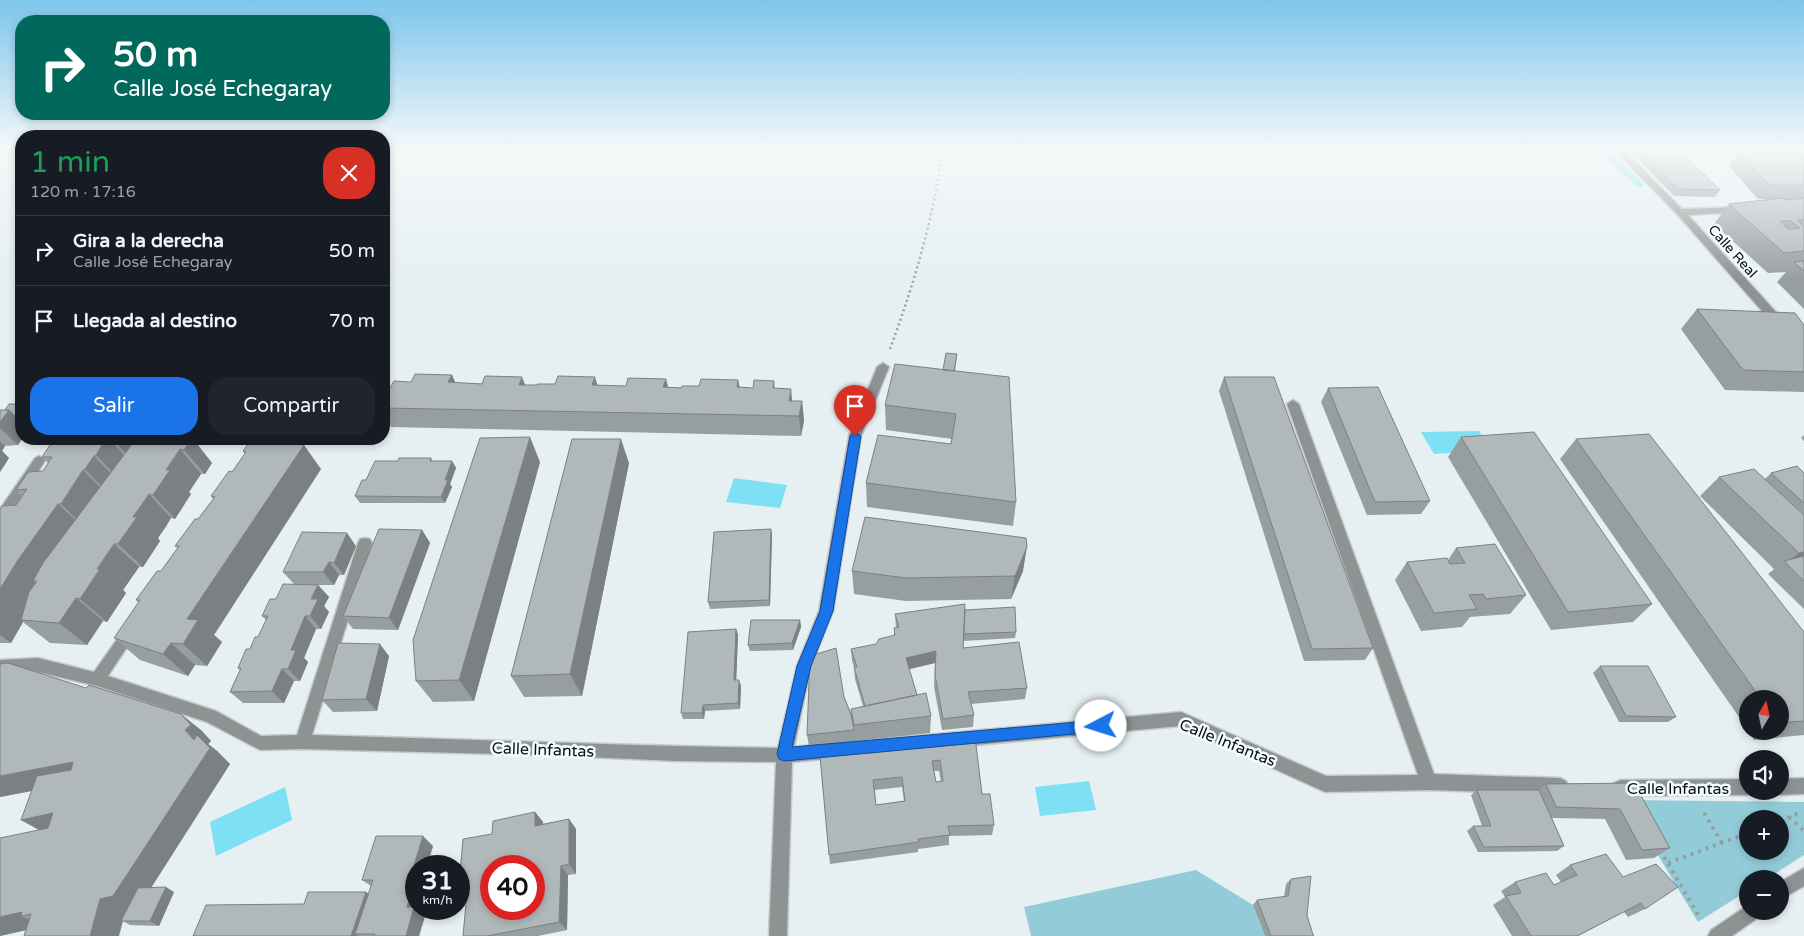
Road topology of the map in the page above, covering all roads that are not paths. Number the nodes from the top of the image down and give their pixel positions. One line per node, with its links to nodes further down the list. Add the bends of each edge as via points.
1 (1662, 194): 3 (street, Calle Real)
2 (1748, 209): 3 (street)
3 (1680, 212): 4 (street, Calle Real)
4 (1784, 329)
5 (883, 367): 14 (street, via 855,436 826,611 804,666)
6 (1294, 404): 15 (street)
7 (39, 461): 8 (street)
8 (0, 520)
9 (366, 543): 13 (street)
10 (136, 622): 12 (street)
11 (0, 667): 12 (street, Calle Infantas, via 38,665)
12 (97, 679): 13 (street, Calle Infantas, via 211,716 260,742)
13 (302, 742): 14 (street, Calle Infantas, via 676,754)
14 (784, 754): 15 (street, Calle Infantas, via 1181,719 1325,784); 24 (street)
15 (1430, 782): 16 (street, Calle Infantas)
16 (1576, 786)
17 (1804, 786): 20 (street)
18 (1605, 787): 19 (street, Calle Infantas)
19 (1739, 787)
20 (1789, 787)
21 (1804, 876): 22 (street)
22 (1789, 886)
23 (1740, 920): 25 (street)
24 (778, 936)
25 (1716, 936)

